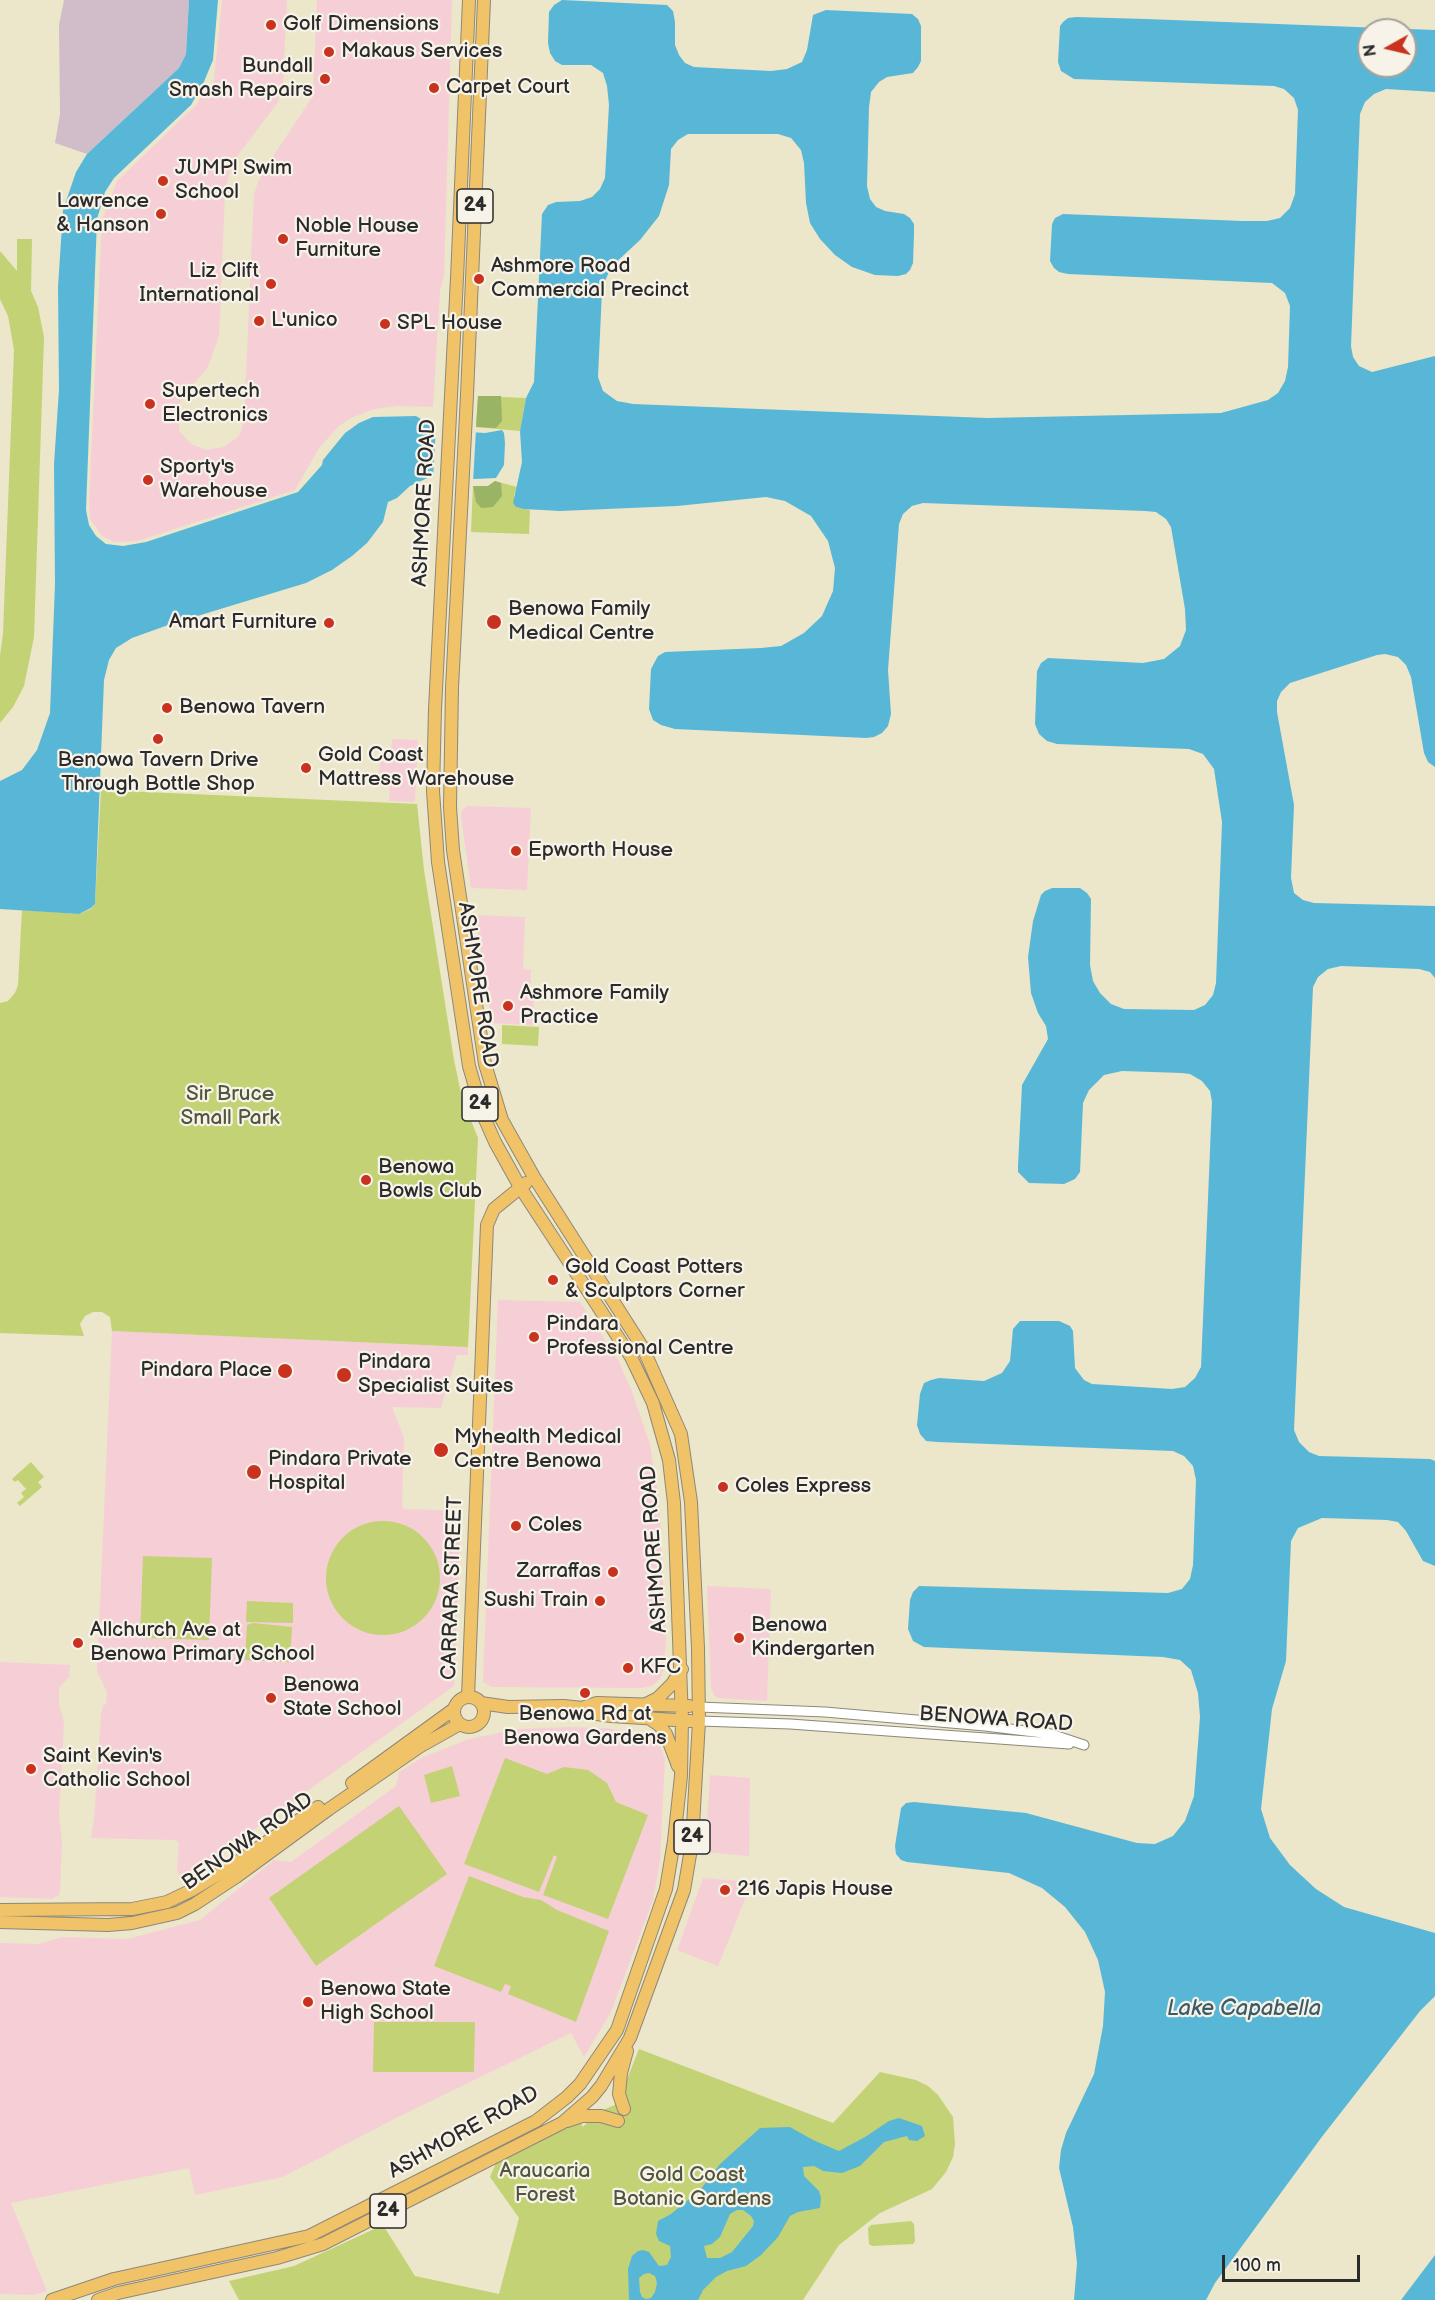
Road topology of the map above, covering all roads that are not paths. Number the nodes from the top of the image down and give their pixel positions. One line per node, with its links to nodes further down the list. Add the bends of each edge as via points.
1 (469, 0): 3 (main road, ASHMORE ROAD / 24)
2 (484, 0): 4 (main road, ASHMORE ROAD / 24)
3 (451, 394): 4 (main road); 6 (main road, ASHMORE ROAD / 24, via 433,791 438,862 478,1099 495,1142)
4 (467, 395): 5 (main road, ASHMORE ROAD / 24, via 451,709 452,839 489,1081 507,1131)
5 (534, 1177): 6 (main road, CARRARA STREET); 11 (main road, ASHMORE ROAD / 24, via 643,1348 681,1434 691,1502)
6 (520, 1187): 7 (main road, ASHMORE ROAD / 24, via 631,1357 654,1403 669,1461 674,1503); 8 (main road, CARRARA STREET, via 494,1209 488,1225)
7 (682, 1669): 9 (main road, via 658,1698); 10 (main road, ASHMORE ROAD / 24)
8 (468, 1697): 12 (main road); 14 (main road, via 459,1700)
9 (645, 1705): 10 (main road, BENOWA ROAD); 13 (main road, BENOWA ROAD, via 597,1703)
10 (682, 1706): 11 (main road, BENOWA ROAD); 16 (main road, ASHMORE ROAD / 24)
11 (699, 1707): 17 (main road, ASHMORE ROAD / 24); 17 (street, BENOWA ROAD, via 814,1711 985,1726 1051,1734 1084,1745)
12 (482, 1708): 13 (main road, BENOWA ROAD); 18 (main road, via 480,1721 473,1726)
13 (582, 1708): 15 (main road, BENOWA ROAD, via 597,1714)
14 (454, 1709): 18 (main road); 20 (main road, BENOWA ROAD, via 230,1867 167,1902 132,1909)
15 (650, 1719): 16 (main road, BENOWA ROAD); 19 (main road, via 666,1734)
16 (682, 1720): 17 (main road, BENOWA ROAD); 19 (main road, ASHMORE ROAD / 24)
17 (699, 1721): 22 (main road, ASHMORE ROAD / 24, via 695,1813 684,1890)
18 (460, 1724): 21 (main road, BENOWA ROAD, via 410,1753 236,1877 177,1913 108,1925)
19 (681, 1776): 26 (main road, ASHMORE ROAD / 24, via 666,1889 628,2003 602,2054 567,2097 520,2130 309,2236 114,2279)
20 (0, 1910)
21 (0, 1922)
22 (630, 2038): 23 (main road, via 619,2094); 25 (main road, ASHMORE ROAD / 24, via 601,2086)
23 (624, 2109)
24 (618, 2121): 25 (main road, via 582,2116)
25 (562, 2122): 27 (main road, ASHMORE ROAD / 24, via 323,2244)
26 (52, 2300)
27 (98, 2300)

